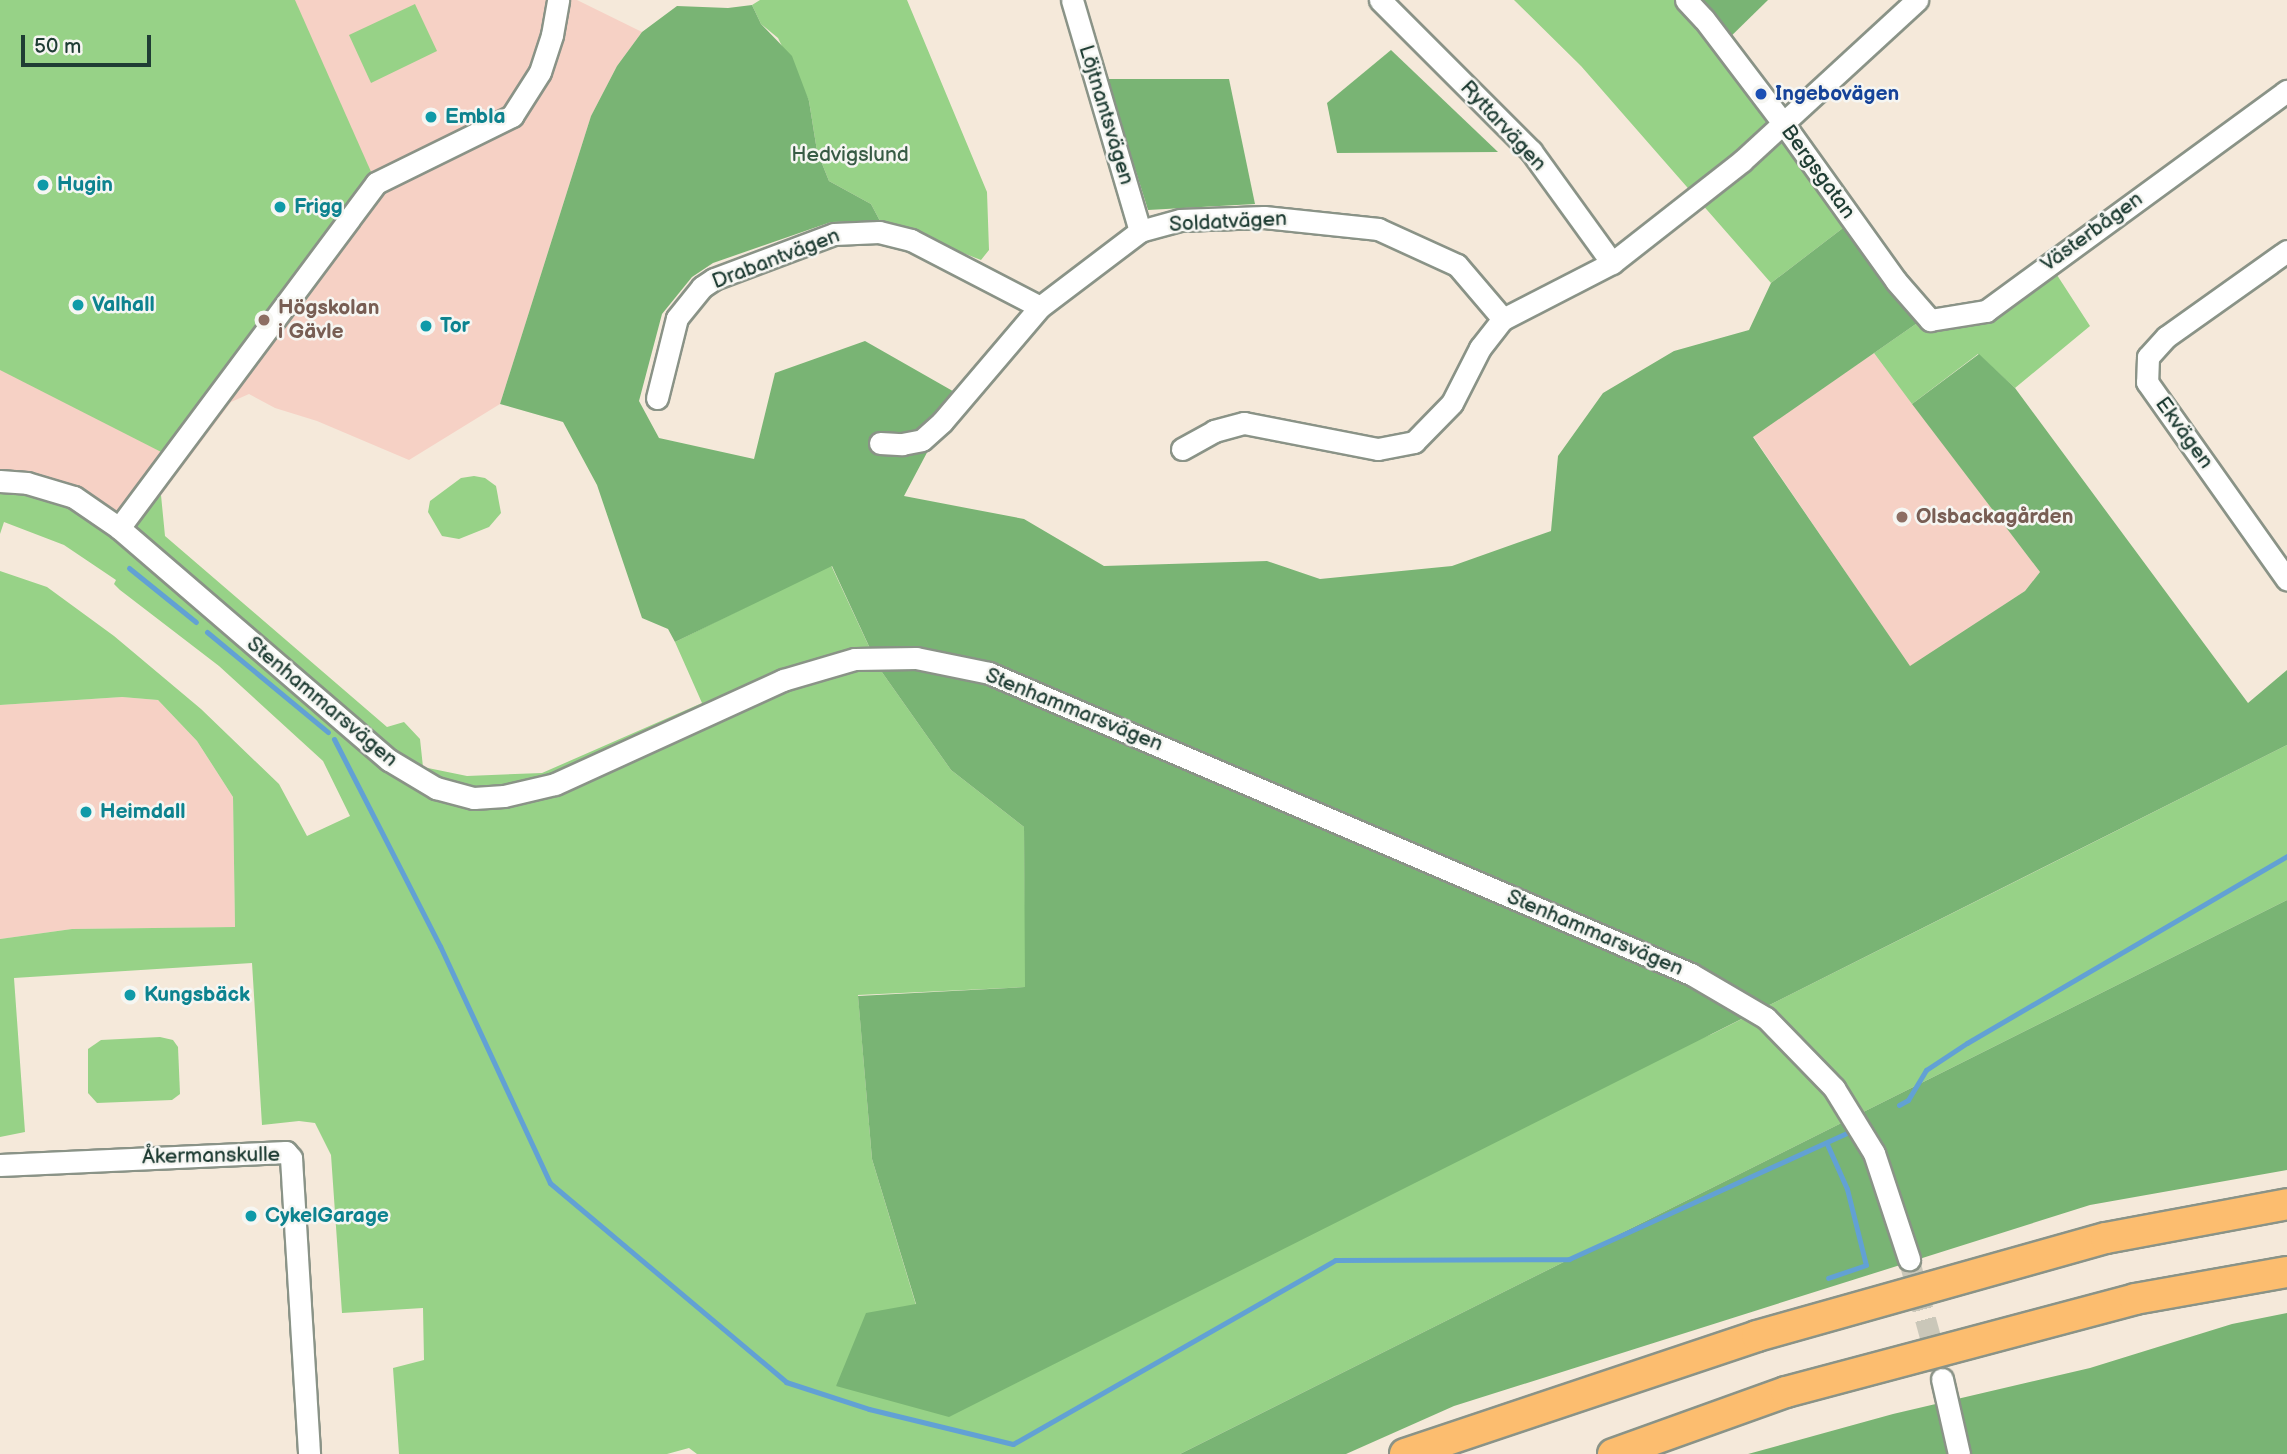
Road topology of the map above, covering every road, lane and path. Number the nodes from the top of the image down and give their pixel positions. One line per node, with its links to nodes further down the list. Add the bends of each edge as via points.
1 (558, 0): 18 (street, via 540,72 512,116 376,183)
2 (1072, 0): 8 (street, Löjtnantsvägen)
3 (1380, 0): 10 (street, Ryttarvägen, via 1531,151)
4 (1686, 0): 7 (street, Bergsgatan)
5 (1917, 0): 7 (street)
6 (2287, 90): 11 (street, Västerbågen, via 1986,311 1930,320)
7 (1783, 122): 10 (street, via 1742,161); 11 (street, Bergsgatan)
8 (1140, 231): 12 (street, Soldatvägen); 13 (street, Soldatvägen, via 1180,220 1264,217 1378,229 1457,265)
9 (2287, 251): 19 (street, Ekvägen, via 2166,337 2148,357 2147,382)
10 (1612, 262): 13 (street)
11 (1896, 281)
12 (1040, 307): 14 (street, Drabantvägen, via 911,240 879,232 834,234 702,287 677,318); 15 (street, Soldatvägen, via 922,440)
13 (1503, 319): 16 (street, via 1480,348 1452,403 1414,442 1378,449 1244,423 1214,431)
14 (657, 398)
15 (880, 443)
16 (1182, 449)
17 (0, 481): 18 (street, Stenhammarsvägen, via 27,483 74,497)
18 (119, 528): 22 (street, Stenhammarsvägen, via 389,760 436,788 474,798 555,783 783,680 855,659 916,658 989,673 1691,974 1766,1018 1834,1088 1874,1153)
19 (2287, 580)
20 (0, 1165): 25 (street, Åkermanskulle, via 286,1152 292,1158)
21 (2287, 1204): 26 (highway, via 2106,1238 1770,1332)
22 (1909, 1259)
23 (2287, 1272): 27 (highway, via 2135,1299 1786,1392)
24 (1942, 1379): 28 (street)
25 (309, 1454)
26 (1405, 1454)
27 (1613, 1454)
28 (1959, 1454)

